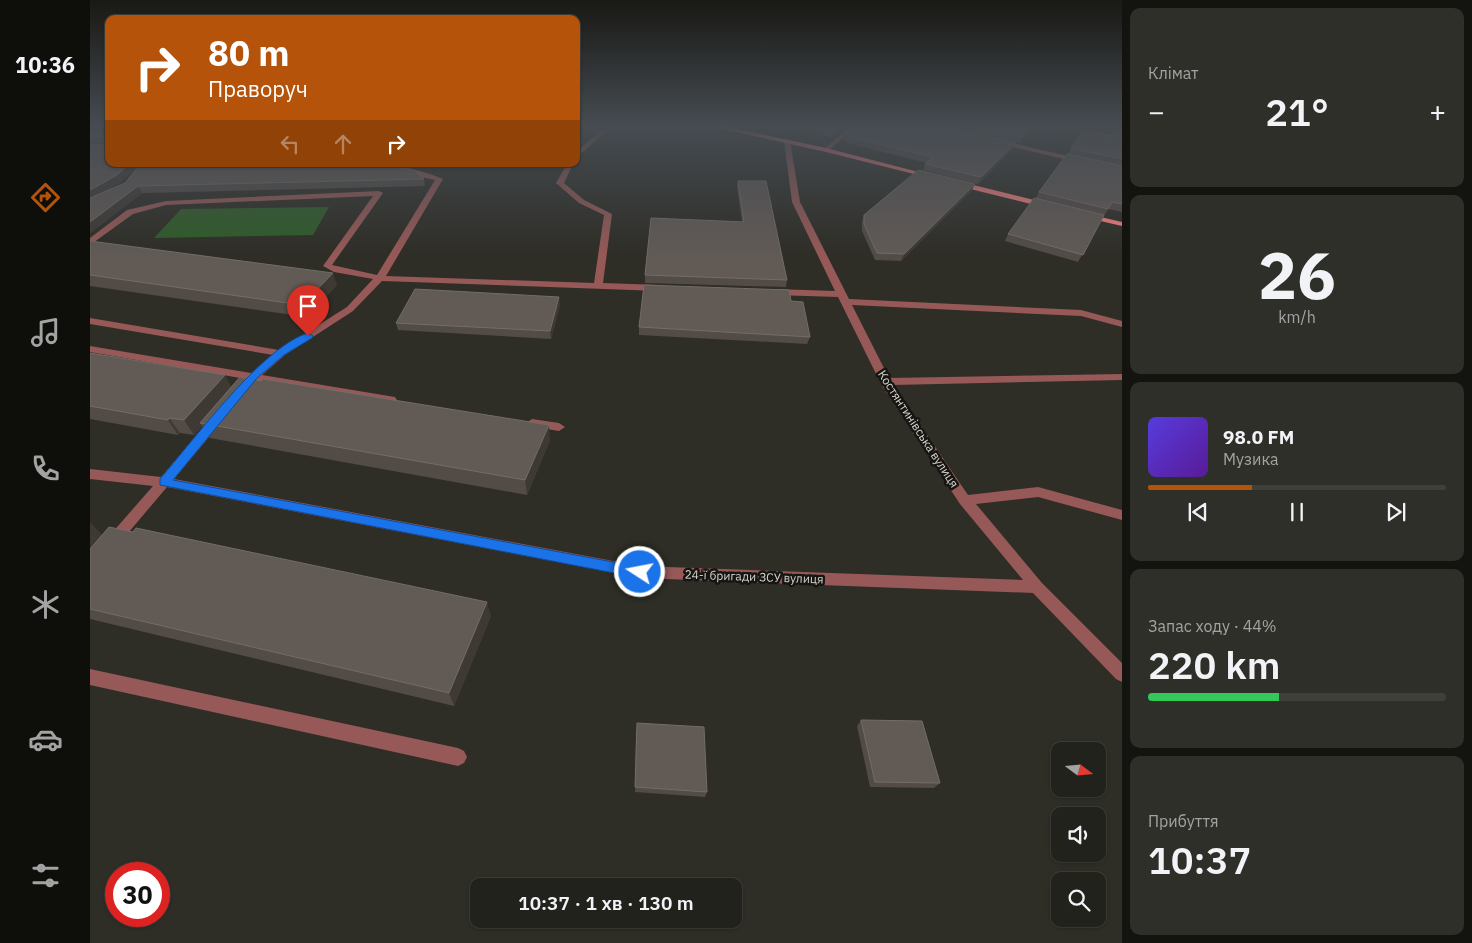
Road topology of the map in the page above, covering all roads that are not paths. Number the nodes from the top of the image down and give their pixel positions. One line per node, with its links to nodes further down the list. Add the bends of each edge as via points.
1 (401, 169): 11 (street, via 439,179)
2 (567, 169): 12 (street, via 560,182 571,194 608,214)
3 (791, 169): 15 (street, Костянтинівська вулиця, via 796,202)
4 (901, 169): 5 (main road)
5 (940, 179)
6 (950, 181): 7 (main road)
7 (1055, 208)
8 (1074, 212): 9 (main road)
9 (1122, 224)
10 (90, 242): 11 (street, via 130,212 166,202 379,194 327,266)
11 (380, 278): 12 (street); 19 (street, via 350,309)
12 (598, 286): 13 (street)
13 (666, 288)
14 (764, 292): 15 (street)
15 (844, 298): 17 (street, via 1039,310 1081,314); 22 (street, Костянтинівська вулиця)
16 (90, 321): 19 (street)
17 (1122, 324)
18 (90, 349): 20 (street)
19 (281, 353): 20 (street)
20 (254, 376): 23 (street); 24 (street)
21 (1122, 377): 22 (street)
22 (885, 382): 30 (street, Костянтинівська вулиця)
23 (234, 398)
24 (401, 401)
25 (222, 414): 29 (street)
26 (520, 421): 27 (street)
27 (559, 427)
28 (90, 474): 29 (street, 24-ї бригади ЗСУ вулиця)
29 (164, 482): 32 (street); 33 (street, 24-ї бригади ЗСУ вулиця, via 640,572)
30 (965, 500): 31 (street, via 1038,492); 33 (street, Костянтинівська вулиця)
31 (1122, 515)
32 (90, 568)
33 (1037, 587): 34 (street, Костянтинівська вулиця)
34 (1122, 674)
35 (90, 677): 36 (street)
36 (458, 757)

